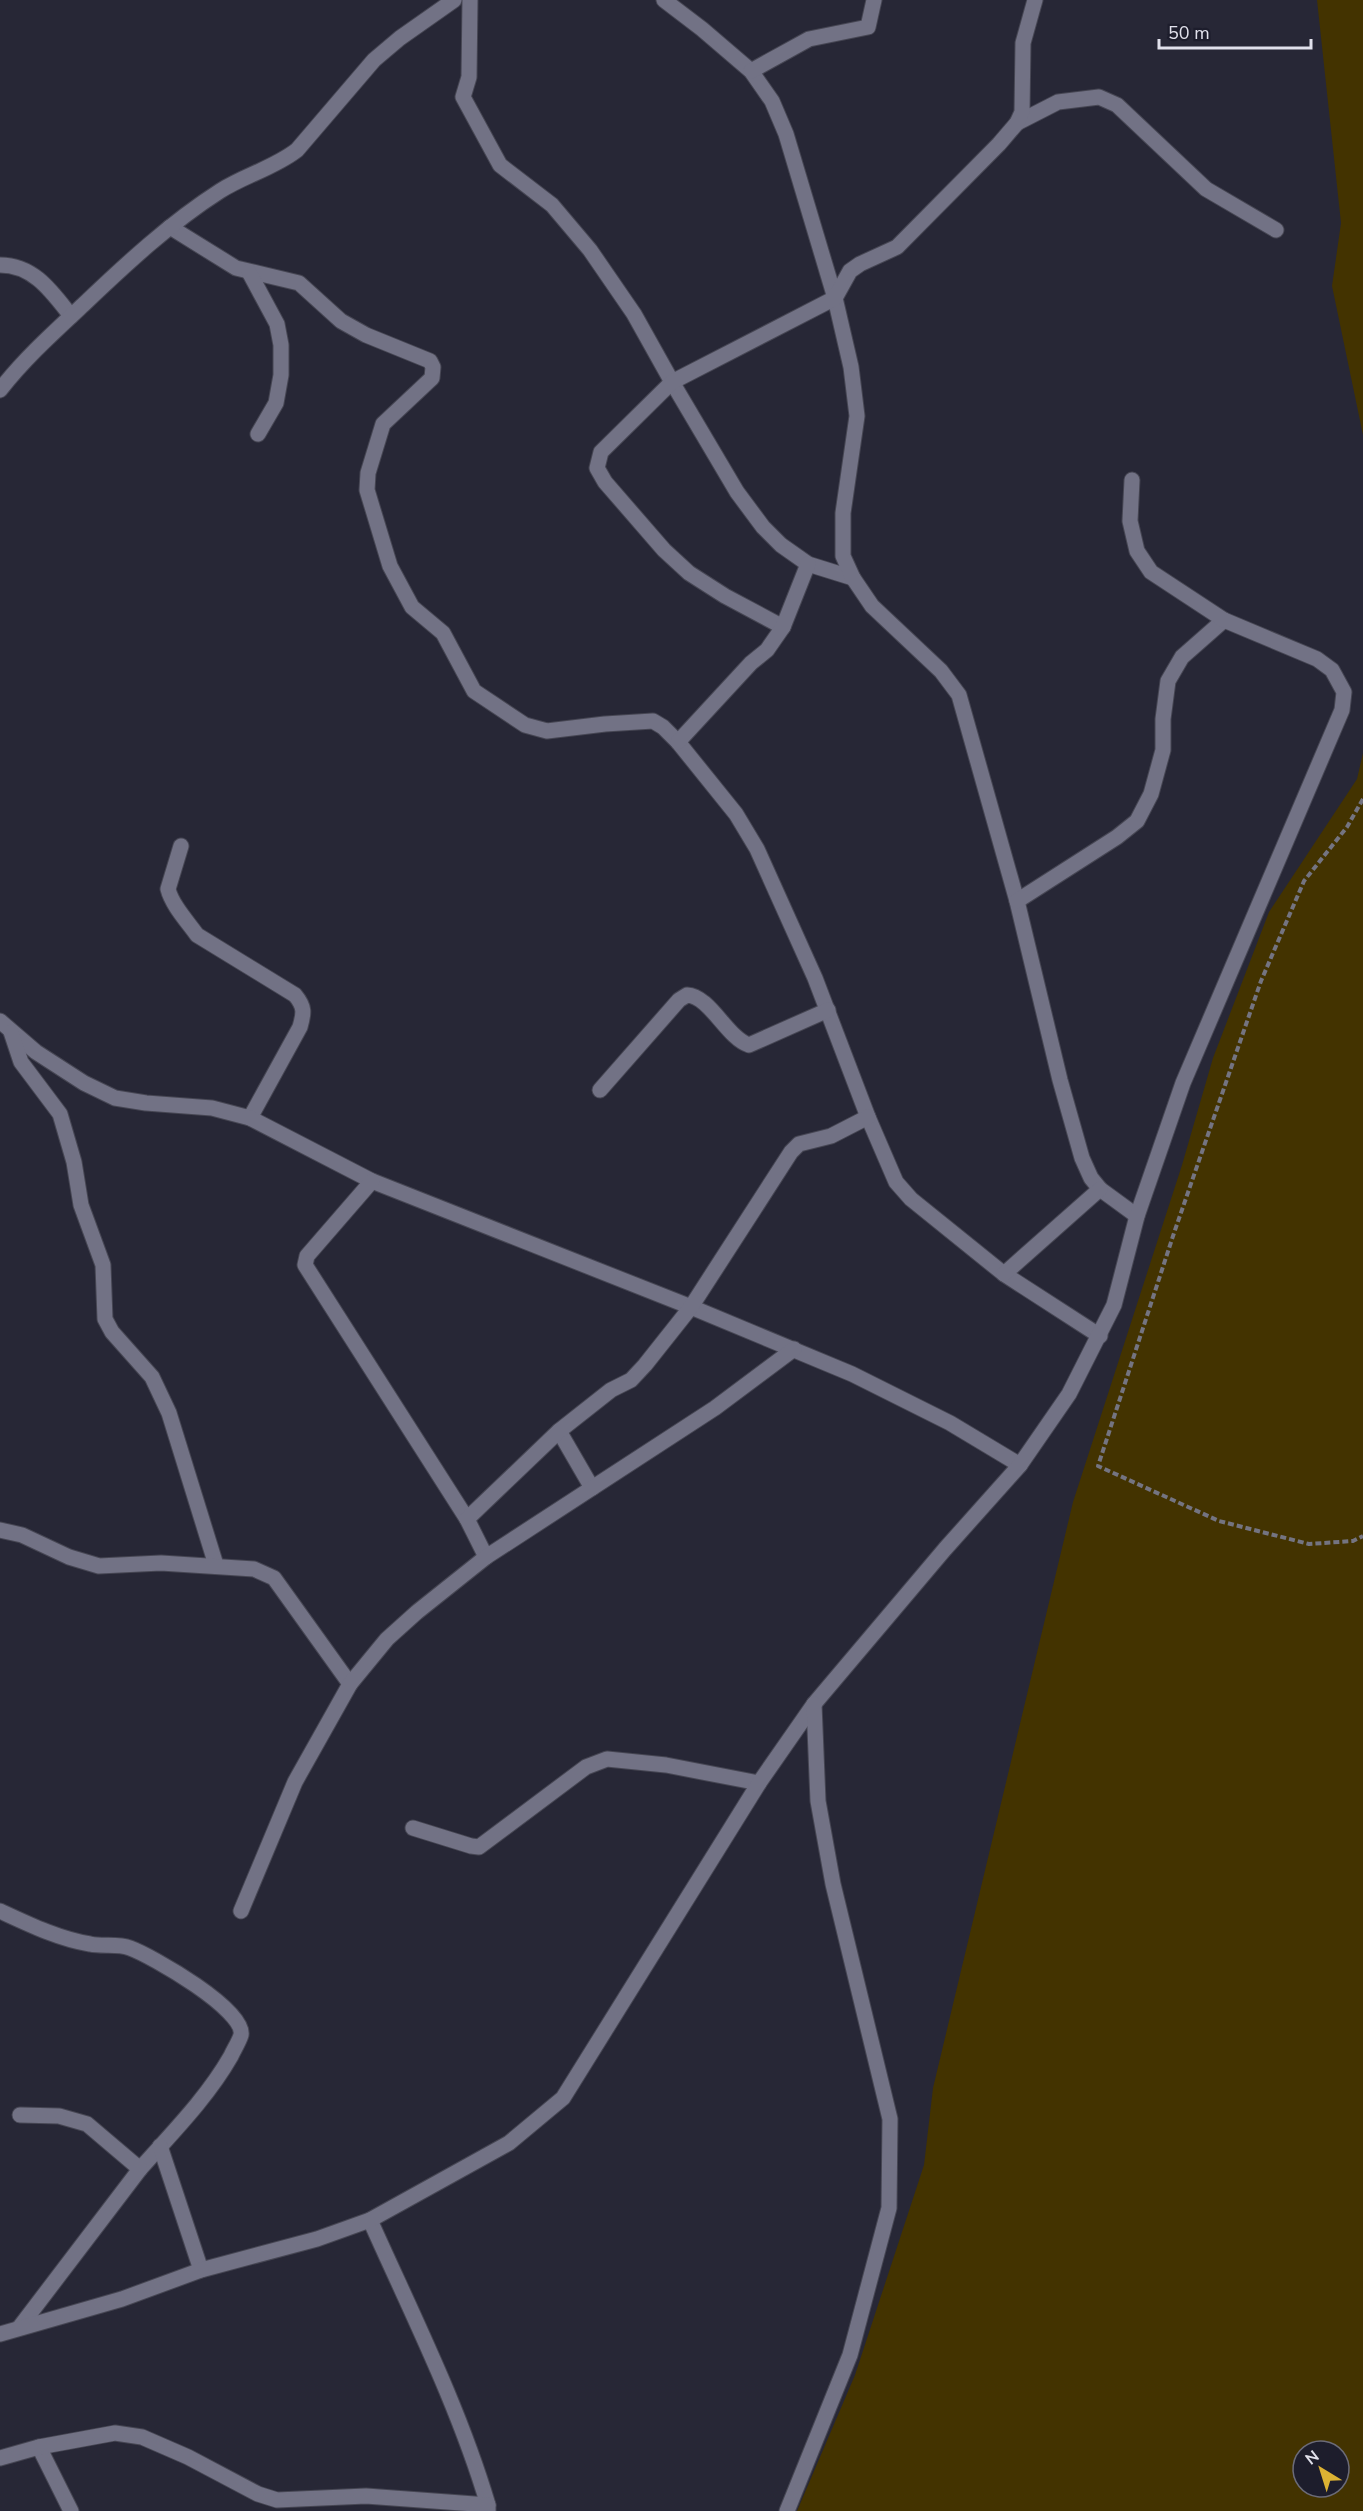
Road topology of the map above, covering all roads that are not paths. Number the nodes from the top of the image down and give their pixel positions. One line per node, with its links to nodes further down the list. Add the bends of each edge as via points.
1 (454, 0): 8 (street, via 374,60 297,150 222,190)
2 (470, 0): 14 (street, via 470,67 465,102 500,165 552,205 590,250 634,314)
3 (664, 0): 6 (street)
4 (874, 0): 6 (street, via 868,27 809,39)
5 (1035, 0): 7 (street, via 1023,43 1022,112)
6 (751, 71): 12 (street, via 772,102 786,134)
7 (1017, 123): 9 (street, via 1058,102 1100,98 1118,105 1206,189); 12 (street, via 897,247 850,272)
8 (170, 227): 11 (street); 13 (street)
9 (1276, 230)
10 (0, 265): 13 (street, via 12,265 33,274)
11 (249, 272): 16 (street, via 277,324 281,345 276,403); 22 (street, via 298,283 341,321 366,336 430,361 432,378 381,428 367,490 402,592 412,607 443,633 474,692 525,725 547,730 653,721)
12 (835, 298): 14 (street); 19 (street, via 851,367 857,416 842,534 843,556)
13 (71, 316): 15 (street)
14 (672, 382): 18 (street, via 737,492 763,528); 21 (street, via 601,452 597,468 664,550 689,573)
15 (0, 390)
16 (258, 434)
17 (1132, 480): 20 (street, via 1131,521 1137,551 1150,572)
18 (808, 564): 19 (street); 21 (street)
19 (853, 578): 24 (street, via 872,606 941,671 959,695)
20 (1224, 620): 24 (street, via 1182,657 1168,681 1163,750 1151,794 1137,821); 32 (street, via 1317,659 1332,670 1344,692 1342,710 1183,1083)
21 (783, 627): 22 (street, via 767,650)
22 (678, 742): 25 (street, via 736,814 757,849)
23 (181, 846): 29 (street, via 169,896 197,935 302,1003 300,1027)
24 (1017, 901): 31 (street, via 1082,1158)
25 (828, 1010): 27 (street, via 749,1045 699,999 687,994); 28 (street)
26 (5, 1027): 29 (street, via 84,1083 115,1098 212,1108); 43 (street, via 21,1062 60,1114 81,1205 103,1265 105,1319 152,1377 169,1413)
27 (600, 1090)
28 (868, 1117): 33 (street, via 892,1173 911,1199); 34 (street, via 831,1136 799,1144 791,1152)
29 (250, 1118): 30 (street)
30 (372, 1181): 34 (street); 40 (street, via 307,1256 305,1265)
31 (1100, 1189): 32 (street); 33 (street)
32 (1137, 1216): 35 (street, via 1113,1305)
33 (1004, 1274): 35 (street)
34 (691, 1307): 36 (street); 37 (street, via 632,1380 611,1390)
35 (1100, 1336): 38 (street, via 1069,1394)
36 (794, 1349): 38 (street, via 950,1423); 39 (street, via 715,1408)
37 (559, 1431): 39 (street); 40 (street)
38 (1020, 1465): 45 (street)
39 (592, 1488): 42 (street)
40 (467, 1519): 42 (street)
41 (0, 1530): 43 (street, via 99,1566)
42 (486, 1557): 44 (street, via 395,1632)
43 (216, 1565): 44 (street, via 254,1569 274,1578)
44 (350, 1684): 49 (street, via 295,1782)
45 (814, 1704): 46 (street); 62 (street, via 818,1801 833,1884 890,2119 889,2208 850,2355)
46 (759, 1783): 47 (street, via 666,1765 607,1759 586,1767 479,1847); 53 (street, via 563,2098 508,2143)
47 (413, 1828)
48 (0, 1911): 51 (street, via 91,1945 132,1949 188,1980 239,2024 241,2034 217,2080)
49 (241, 1911)
50 (20, 2115): 52 (street, via 59,2116 87,2124)
51 (160, 2146): 52 (street); 54 (street)
52 (140, 2169): 55 (street)
53 (370, 2220): 54 (street, via 317,2239); 60 (street, via 454,2406)
54 (201, 2270): 55 (street, via 122,2299)
55 (19, 2328): 56 (street)
56 (0, 2334)
57 (39, 2446): 58 (street); 59 (street, via 115,2433 142,2437 277,2500 366,2496); 61 (street)
58 (0, 2458)
59 (390, 2505): 60 (street)
60 (488, 2508)
61 (71, 2511)
62 (787, 2511)

